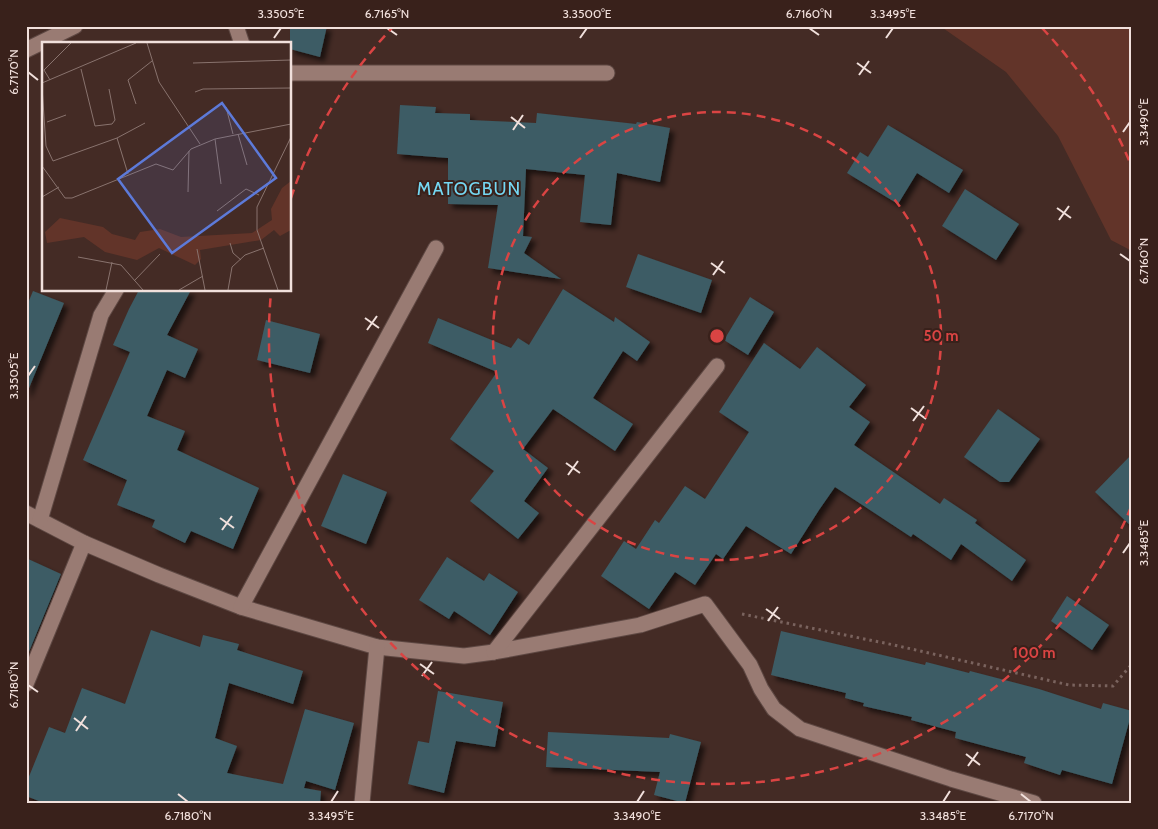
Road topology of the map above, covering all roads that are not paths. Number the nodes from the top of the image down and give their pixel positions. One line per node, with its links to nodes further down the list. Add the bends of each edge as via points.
1 (75, 26): 3 (street)
2 (236, 26): 5 (street)
3 (42, 42)
4 (42, 42): 6 (street)
5 (241, 42)
6 (26, 50)
7 (291, 73): 8 (street)
8 (606, 73)
9 (436, 248): 15 (street)
10 (115, 291): 13 (street, via 101,316)
11 (717, 366): 17 (street)
12 (26, 513): 13 (street)
13 (40, 520): 14 (street)
14 (84, 543): 15 (street); 18 (street)
15 (241, 607): 16 (street)
16 (376, 647): 17 (street, via 464,656); 19 (street)
17 (494, 652): 20 (street, via 640,626 705,604 750,665 774,709 800,729)
18 (26, 684)
19 (362, 803)
20 (1034, 803)

